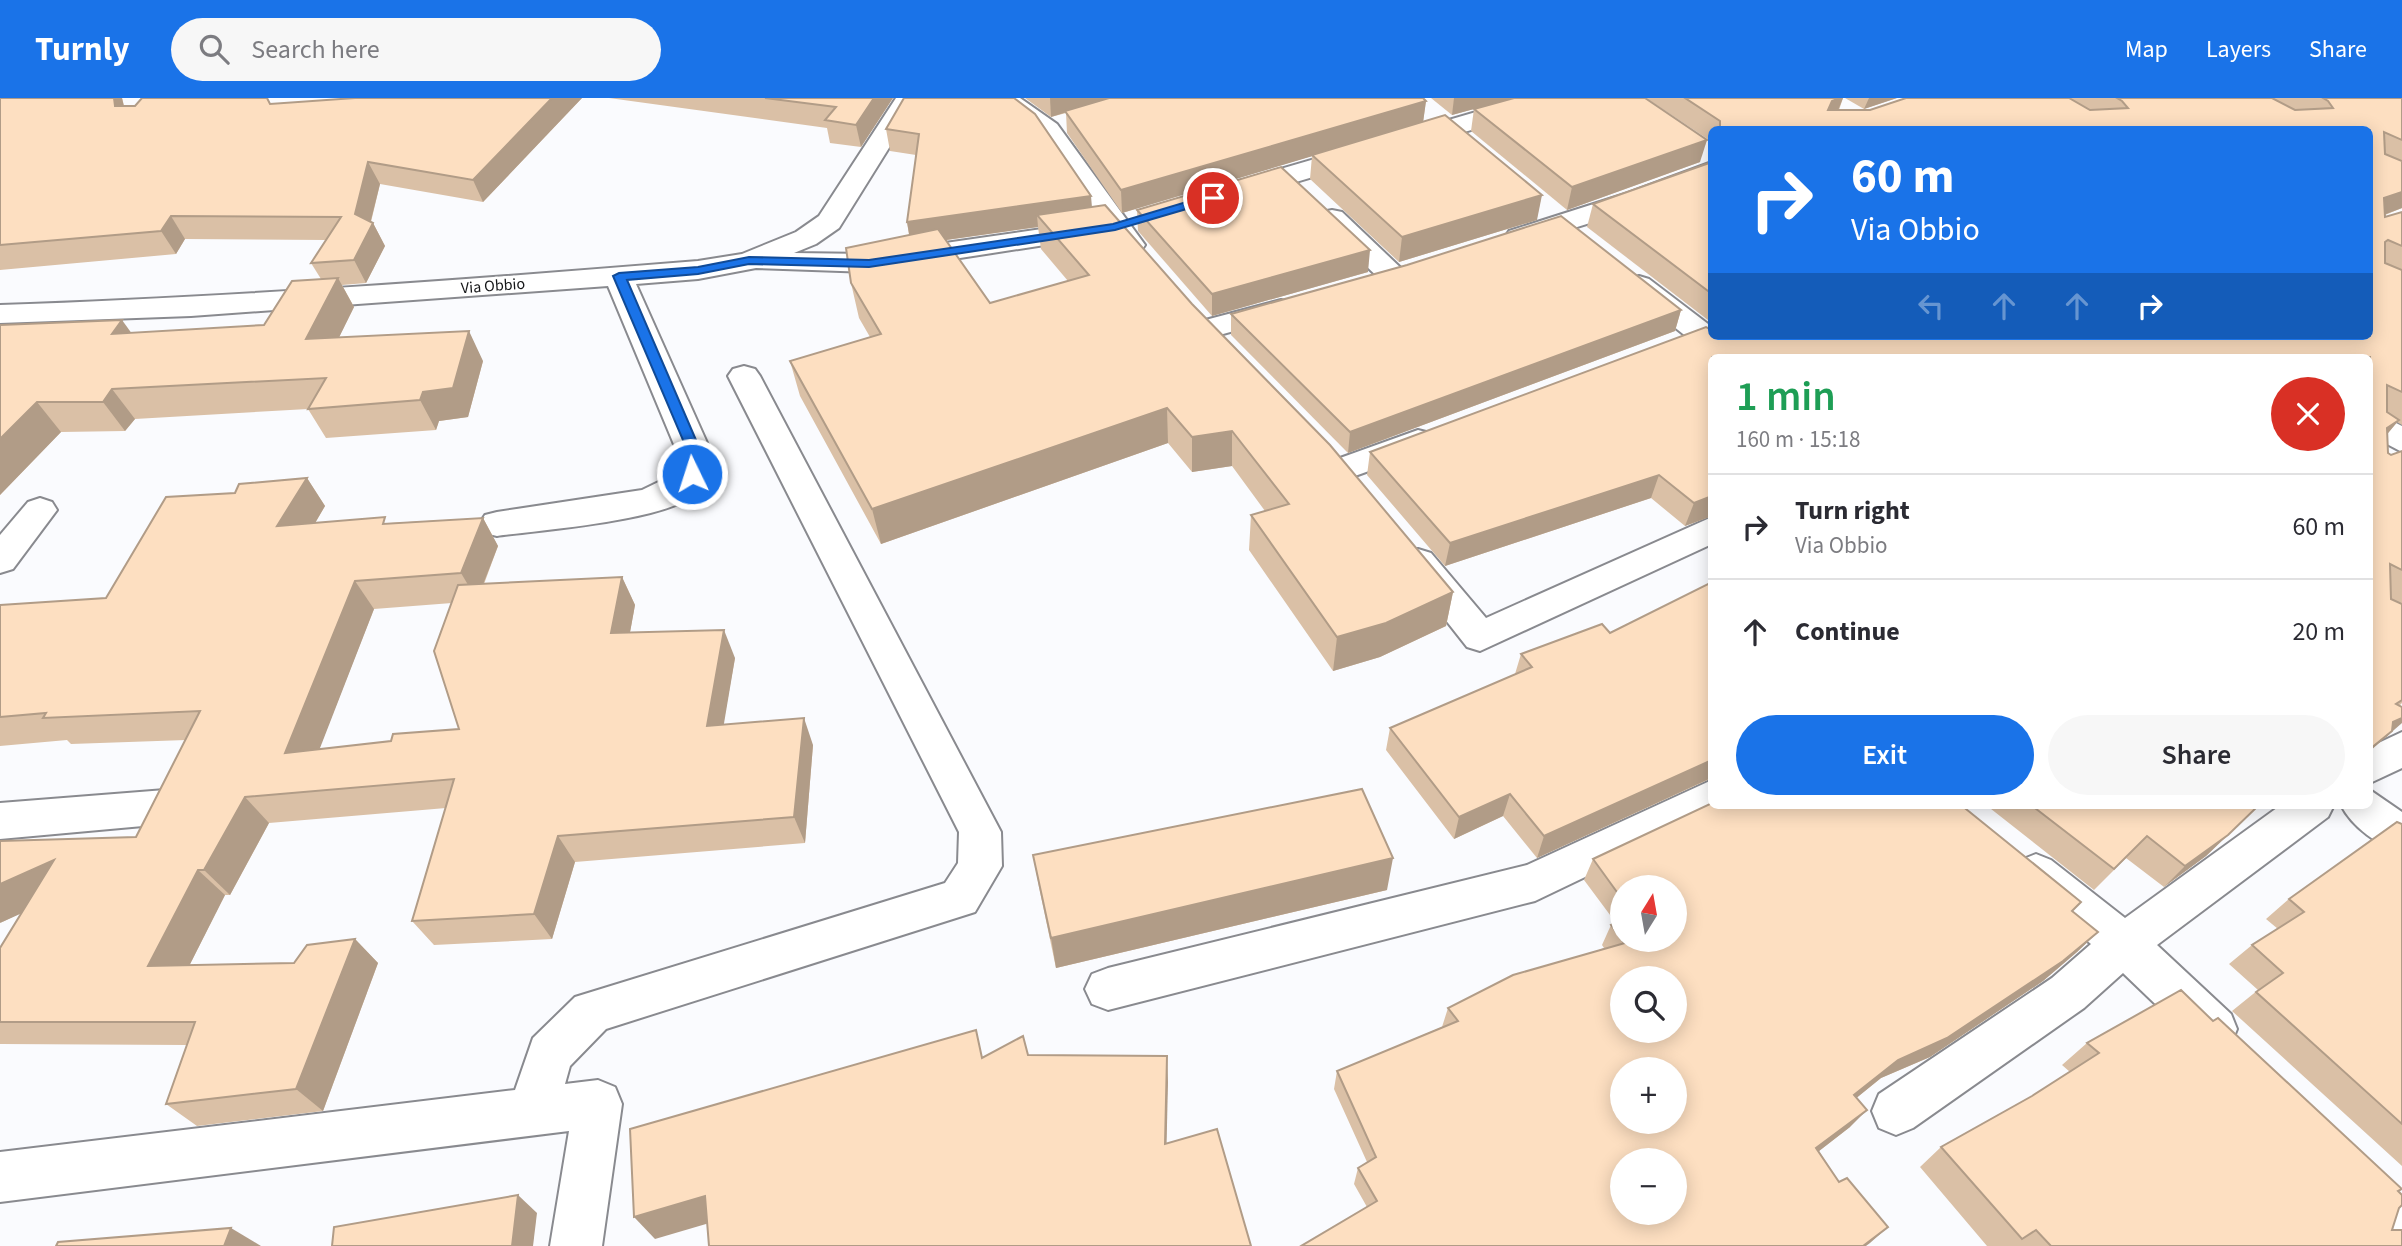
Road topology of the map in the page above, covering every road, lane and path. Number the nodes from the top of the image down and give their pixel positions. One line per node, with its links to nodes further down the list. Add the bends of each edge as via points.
1 (908, 98): 11 (street, Via Obbio, via 829,222 806,238)
2 (1003, 98): 9 (street, via 1060,125)
3 (1553, 98): 5 (street)
4 (1421, 105): 5 (street)
5 (1459, 135): 7 (street)
6 (1708, 159): 10 (street, via 1562,224)
7 (1303, 191): 8 (street); 15 (street)
8 (1221, 195)
9 (1128, 223): 11 (street, via 869,263); 13 (street)
10 (1497, 244)
11 (749, 261): 14 (street, Via Obbio)
12 (1616, 267): 19 (street)
13 (1151, 268)
14 (619, 276): 17 (street, Via Obbio, via 191,307); 29 (street, via 695,454 692,474 676,491 650,500)
15 (1394, 277)
16 (1306, 302): 18 (street)
17 (0, 314)
18 (1206, 330)
19 (1707, 333): 21 (street)
20 (1714, 340): 22 (street)
21 (1664, 350)
22 (1728, 354)
23 (744, 376): 46 (street, via 980,832 980,866 960,898 591,1012 550,1054)
24 (2373, 424): 26 (street)
25 (1444, 431): 27 (street)
26 (2395, 450)
27 (1340, 470)
28 (40, 510): 32 (street)
29 (497, 524)
30 (1708, 531): 31 (street, via 1480,637)
31 (1402, 543)
32 (0, 560)
33 (2402, 748): 34 (street)
34 (2373, 765)
35 (1708, 799): 43 (street, via 1535,881)
36 (165, 807): 39 (street)
37 (2308, 809): 42 (street)
38 (2367, 809): 40 (street)
39 (0, 821)
40 (2402, 836)
41 (2006, 848): 42 (street)
42 (2124, 944): 44 (street); 45 (street, via 2068,993)
43 (1108, 989)
44 (2243, 1056)
45 (1896, 1111)
46 (532, 1113): 47 (street); 49 (street, via 598,1104)
47 (0, 1177)
48 (2395, 1205): 50 (street)
49 (576, 1246)
50 (2383, 1246)

